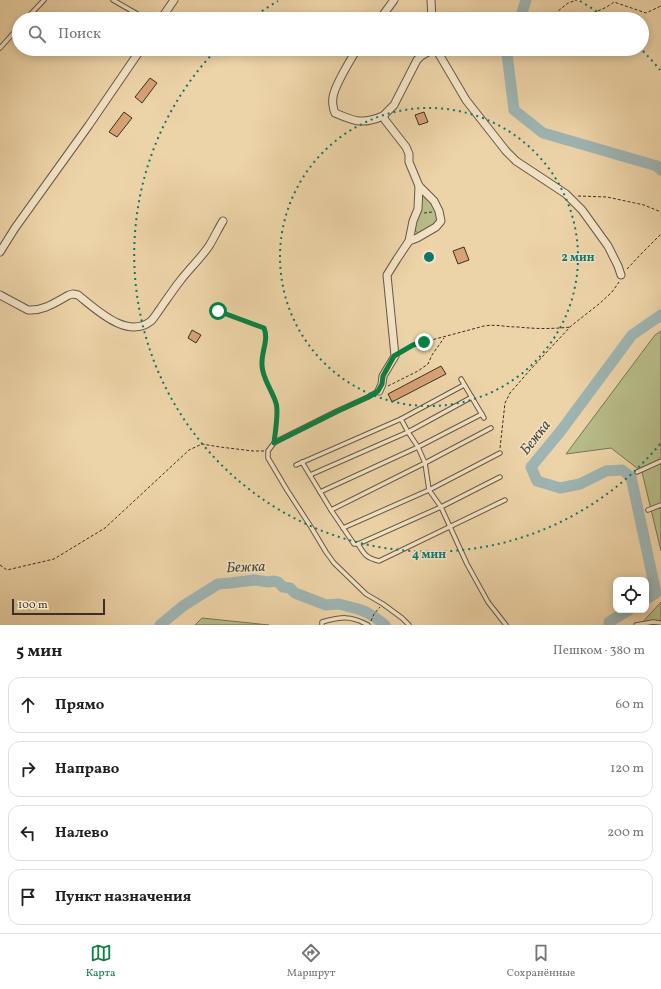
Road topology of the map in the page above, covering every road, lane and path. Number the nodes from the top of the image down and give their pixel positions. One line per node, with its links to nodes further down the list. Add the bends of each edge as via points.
1 (44, 0): 8 (lane)
2 (113, 0): 9 (lane)
3 (174, 0): 10 (street)
4 (394, 0): 11 (street)
5 (431, 0): 12 (street)
6 (577, 0): 13 (path, via 568,3)
7 (661, 6): 16 (path)
8 (33, 12)
9 (134, 12)
10 (166, 12)
11 (385, 12)
12 (432, 12)
13 (559, 12)
14 (593, 12): 15 (path, via 614,2)
15 (643, 12)
16 (648, 12)
17 (12, 35): 18 (lane)
18 (0, 48)
19 (136, 56): 32 (street)
20 (353, 56): 23 (street, via 335,88 332,107 335,113 361,122)
21 (421, 56): 23 (street, via 394,105)
22 (440, 56): 33 (street, via 466,100 506,151 516,161 566,194 582,210 608,246)
23 (383, 116): 24 (street, via 406,147)
24 (419, 186): 26 (street, via 434,201); 28 (street)
25 (577, 196): 27 (path, via 607,197)
26 (439, 211): 28 (path); 31 (street, via 439,224)
27 (661, 212)
28 (416, 214): 31 (street)
29 (223, 221): 34 (street, via 209,246 180,280 156,315 144,325 130,326 112,321 74,294 41,309 32,310)
30 (661, 234): 33 (path)
31 (409, 241): 38 (street, via 387,275)
32 (0, 252)
33 (622, 275): 36 (path, via 612,292)
34 (0, 295)
35 (218, 311): 46 (path, via 264,328 266,335 262,366 276,403)
36 (572, 326): 37 (path, via 554,329 494,325); 49 (path, via 510,393 505,403)
37 (445, 337): 38 (path, via 413,345); 41 (path, via 428,364)
38 (394, 356): 41 (street)
39 (461, 379): 40 (lane)
40 (464, 385): 42 (lane); 43 (lane)
41 (378, 391): 46 (lane)
42 (472, 398): 45 (lane); 47 (lane, via 483,416)
43 (401, 419): 45 (lane); 51 (lane)
44 (490, 428): 52 (lane)
45 (408, 432): 47 (lane); 55 (lane)
46 (274, 443): 48 (lane)
47 (418, 448): 52 (lane); 58 (lane)
48 (268, 451): 67 (path, via 202,444 189,450 104,528 54,559 6,570); 68 (lane, via 270,463 334,563 366,594)
49 (500, 453): 57 (lane)
50 (661, 461): 54 (lane)
51 (302, 462): 53 (lane); 55 (lane)
52 (425, 463): 57 (lane); 62 (lane)
53 (296, 465)
54 (637, 472)
55 (310, 474): 58 (lane)
56 (500, 477): 61 (lane)
57 (429, 490): 61 (lane); 65 (lane)
58 (320, 492): 62 (lane)
59 (505, 500): 64 (lane)
60 (661, 505): 63 (lane)
61 (441, 507): 64 (lane); 66 (lane)
62 (331, 510): 65 (lane)
63 (648, 510)
64 (450, 526): 66 (lane, via 379,561 370,559); 74 (lane, via 488,602)
65 (343, 528): 66 (lane, via 354,544)
66 (358, 544)
67 (0, 565)
68 (383, 604): 69 (path); 73 (lane)
69 (372, 618)
70 (661, 623): 75 (lane)
71 (322, 625): 72 (lane, via 322,622 342,618 353,618)
72 (368, 625)
73 (409, 625)
74 (506, 625)
75 (636, 625)

